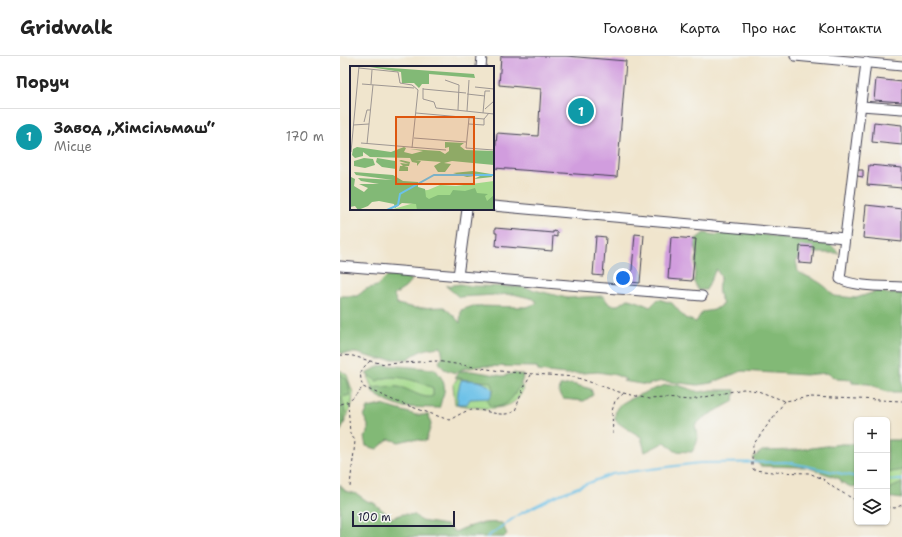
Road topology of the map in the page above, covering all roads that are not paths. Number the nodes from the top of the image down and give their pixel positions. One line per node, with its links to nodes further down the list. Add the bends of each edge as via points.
1 (482, 56): 4 (lane)
2 (796, 56): 3 (lane)
3 (866, 62): 5 (lane); 6 (lane)
4 (481, 66)
5 (902, 66)
6 (861, 106): 7 (lane); 10 (lane)
7 (902, 109)
8 (494, 206): 10 (lane)
9 (467, 210): 12 (lane)
10 (845, 238): 13 (lane, via 840,279 845,282)
11 (340, 266): 12 (lane)
12 (458, 276): 14 (lane)
13 (902, 287)
14 (702, 296)

